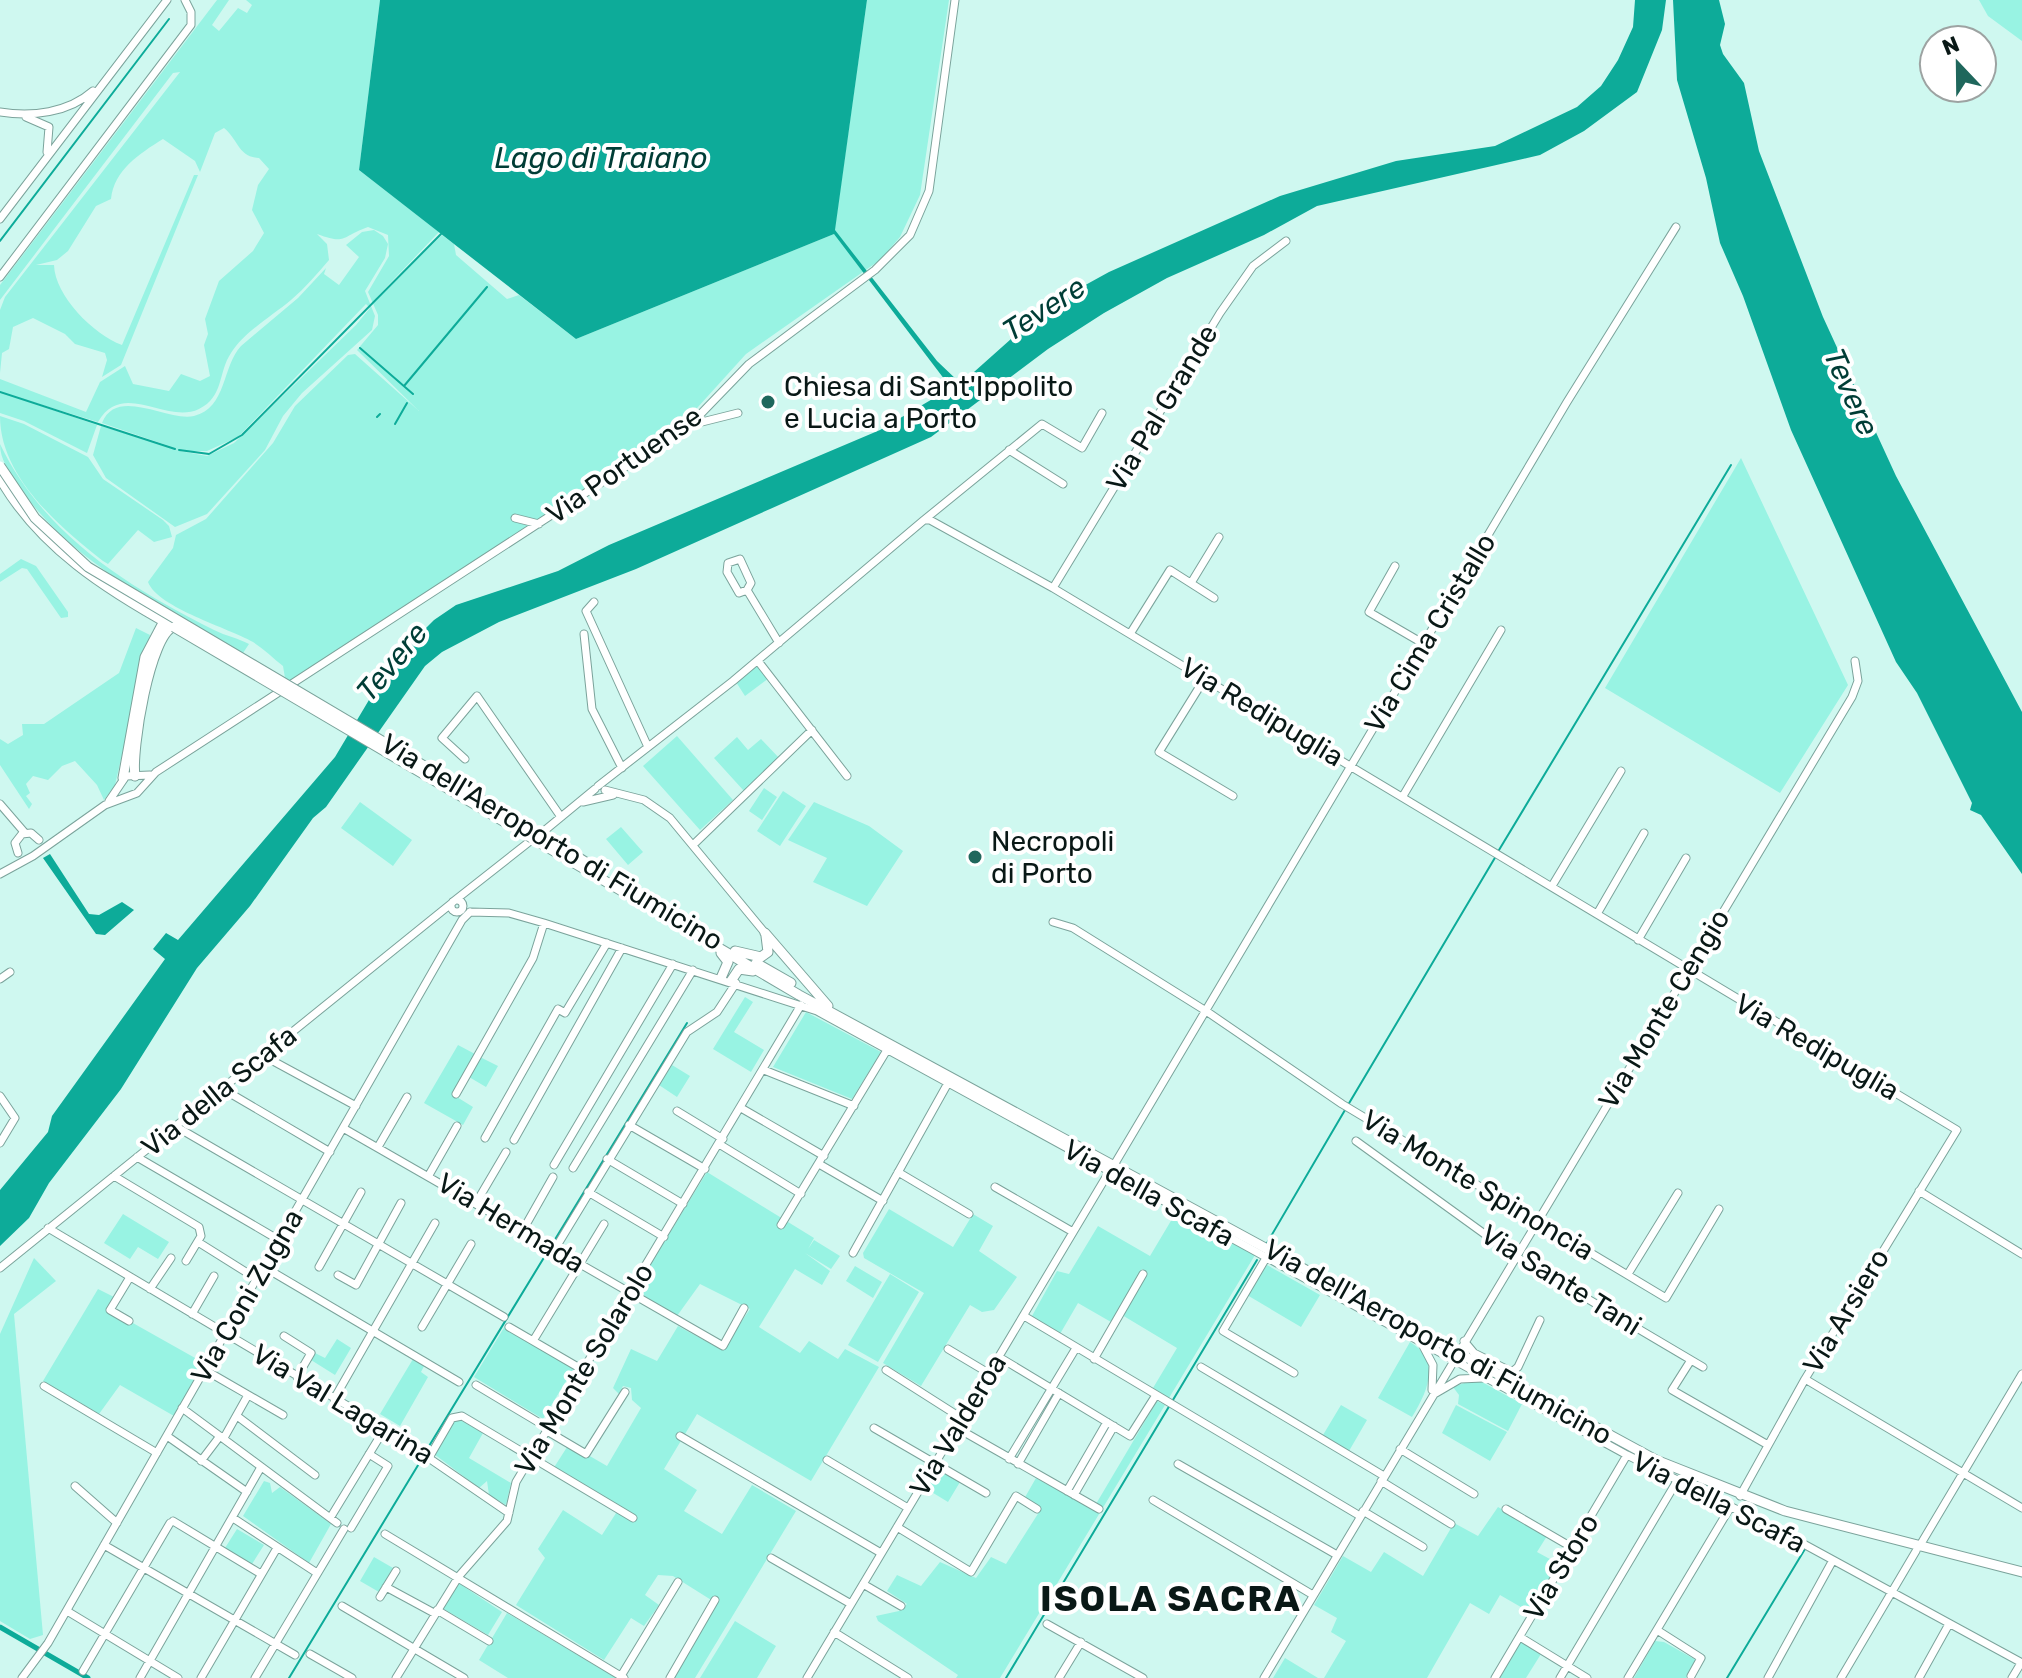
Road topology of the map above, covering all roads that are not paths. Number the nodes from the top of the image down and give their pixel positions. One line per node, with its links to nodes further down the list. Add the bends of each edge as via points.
1 (955, 0): 15 (street, Via Portuense, via 927,200 910,235 875,270 749,364)
2 (186, 2): 3 (street); 12 (street, via 191,25)
3 (165, 3): 4 (street)
4 (109, 76): 5 (street, via 84,99); 8 (street)
5 (54, 111): 6 (street); 7 (street)
6 (0, 114): 7 (street, via 31,118)
7 (49, 127): 8 (street, via 50,142)
8 (38, 168): 9 (street)
9 (0, 219)
10 (1676, 227): 37 (street, Via Cima Cristallo)
11 (1286, 241): 26 (street, Via Pal Grande, via 1253,266 1220,313)
12 (0, 277)
13 (738, 413): 15 (street)
14 (1102, 413): 16 (street, via 1082,448 1042,424)
15 (690, 425): 22 (street, Via Portuense)
16 (1009, 450): 19 (street); 21 (street)
17 (0, 466): 31 (main road, Via dell'Aeroporto di Fiumicino, bridge, via 35,518 71,552)
18 (0, 478): 30 (main road, bridge, via 30,521 64,554)
19 (1063, 484)
20 (515, 518): 22 (street)
21 (924, 520): 26 (street, Via Redipuglia); 36 (street)
22 (539, 524): 47 (street, Via Portuense)
23 (1219, 537): 25 (street)
24 (1395, 566): 37 (street, via 1369,612)
25 (1191, 583): 28 (street); 34 (street, via 1170,570)
26 (1053, 588): 34 (street, Via Redipuglia)
27 (747, 590): 27 (street, via 751,583 740,559 735,559 727,572 739,593); 36 (street)
28 (1214, 598)
29 (594, 602): 42 (street, via 586,611)
30 (164, 621): 31 (main road, bridge); 35 (main road)
31 (178, 625): 35 (main road); 70 (main road, Via dell'Aeroporto di Fiumicino, bridge)
32 (1501, 630): 55 (street)
33 (584, 634): 45 (street, via 592,709)
34 (1130, 634): 40 (street, Via Redipuglia)
35 (157, 638): 48 (main road); 50 (main road, via 145,657)
36 (779, 643): 38 (street)
37 (1424, 644): 44 (street, Via Cima Cristallo)
38 (758, 661): 41 (street); 42 (street)
39 (1855, 661): 94 (street, Via Monte Cengio, via 1858,681 1852,697)
40 (1205, 678): 44 (street, Via Redipuglia); 54 (street, via 1159,752)
41 (812, 730): 49 (street); 67 (street)
42 (648, 747): 45 (street)
43 (465, 759): 58 (street, via 442,738 477,696)
44 (1351, 766): 55 (street, Via Redipuglia); 101 (street, Via Cima Cristallo)
45 (622, 768): 52 (street)
46 (1621, 771): 75 (street)
47 (156, 772): 48 (street, Via Portuense); 51 (street, Via Portuense)
48 (136, 776): 50 (street, Via Portuense); 51 (street)
49 (847, 776)
50 (122, 782): 53 (street); 57 (street)
51 (141, 786): 53 (street, Via Portuense)
52 (601, 791): 58 (street); 67 (street, via 654,805)
53 (127, 795): 57 (street)
54 (1233, 796)
55 (1403, 796): 75 (street, Via Redipuglia)
56 (0, 804): 59 (street)
57 (105, 805): 64 (street)
58 (561, 817): 60 (street)
59 (11, 820): 61 (street); 63 (street)
60 (544, 831)
61 (25, 833): 63 (street); 65 (street)
62 (1644, 833): 81 (street)
63 (16, 839): 69 (street)
64 (53, 839): 65 (street); 68 (street)
65 (39, 840): 68 (street)
66 (529, 842): 76 (street)
67 (693, 845): 86 (street)
68 (39, 850): 71 (street)
69 (18, 853): 71 (street); 73 (street)
70 (566, 854): 89 (main road, Via dell'Aeroporto di Fiumicino); 91 (main road, Via dell'Aeroporto di Fiumicino)
71 (31, 857): 73 (street)
72 (1686, 858): 87 (street)
73 (10, 867): 74 (street)
74 (0, 874)
75 (1552, 886): 81 (street, Via Redipuglia)
76 (467, 892): 77 (street, Via della Scafa); 78 (street)
77 (453, 902): 78 (street); 79 (street); 82 (street, Via della Scafa)
78 (463, 905): 79 (street); 80 (street)
79 (455, 912): 82 (street, Via della Scafa); 83 (street)
80 (470, 912): 83 (street, Via Coni Zugna); 85 (street, Via della Scafa, via 509,913)
81 (1597, 914): 87 (street, Via Redipuglia)
82 (438, 915): 104 (street, Via della Scafa)
83 (462, 920): 111 (street, Via Coni Zugna)
84 (1053, 922): 101 (street, Via Monte Spinoncia, via 1073,928)
85 (544, 923): 88 (street, Via della Scafa); 108 (street, via 533,958)
86 (765, 933): 91 (main road, via 769,944 763,956); 100 (main road)
87 (1638, 940): 94 (street, Via Redipuglia)
88 (607, 943): 90 (street, Via della Scafa); 120 (street, via 565,1013 558,1009)
89 (710, 943): 96 (main road, Via dell'Aeroporto di Fiumicino); 98 (main road, via 728,962)
90 (622, 948): 92 (street, Via della Scafa); 121 (street)
91 (735, 951): 100 (main road, Via dell'Aeroporto di Fiumicino)
92 (673, 964): 93 (street, Via della Scafa); 131 (street)
93 (693, 970): 98 (street, Via della Scafa); 132 (street)
94 (1687, 971): 119 (street, Via Redipuglia); 152 (street, Via Monte Cengio)
95 (10, 972): 97 (street)
96 (767, 976): 98 (main road, via 739,969); 102 (main road, Via dell'Aeroporto di Fiumicino)
97 (0, 979)
98 (729, 981): 99 (street, Via della Scafa); 115 (street, via 717,1012 687,1032)
99 (801, 1005): 103 (street, Via della Scafa); 105 (street, Via Monte Solarolo)
100 (828, 1006): 102 (main road, Via dell'Aeroporto di Fiumicino)
101 (1206, 1011): 133 (street, Via Cima Cristallo); 152 (street, Via Monte Spinoncia, via 1353,1111)
102 (883, 1039): 133 (main road, Via dell'Aeroporto di Fiumicino)
103 (887, 1050): 106 (street, Via della Scafa); 112 (street)
104 (262, 1055): 107 (street, Via della Scafa); 111 (street)
105 (764, 1070): 112 (street); 113 (street, Via Monte Solarolo)
106 (948, 1083): 133 (street, Via della Scafa); 135 (street)
107 (221, 1088): 116 (street, Via della Scafa); 126 (street)
108 (456, 1094)
109 (0, 1096): 124 (street, via 15,1118)
110 (407, 1097): 125 (street)
111 (356, 1106): 118 (street, Via Coni Zugna)
112 (854, 1106): 130 (street)
113 (741, 1108): 122 (street, Via Monte Solarolo); 130 (street)
114 (677, 1111): 122 (street)
115 (629, 1125): 129 (street); 134 (street)
116 (175, 1126): 128 (street, Via della Scafa); 145 (street)
117 (457, 1126): 136 (street)
118 (343, 1128): 125 (street, Via Hermada); 126 (street, Via Coni Zugna)
119 (1957, 1130): 140 (street, Via Arsiero)
120 (485, 1138)
121 (514, 1140)
122 (721, 1141): 134 (street, Via Monte Solarolo); 144 (street)
123 (1356, 1141): 168 (street, Via Sante Tani)
124 (0, 1143)
125 (378, 1147): 136 (street, Via Hermada)
126 (330, 1152): 145 (street, Via Coni Zugna)
127 (506, 1152): 148 (street)
128 (137, 1157): 137 (street, Via della Scafa); 161 (street)
129 (607, 1159): 142 (street); 149 (street)
130 (821, 1160): 144 (street); 146 (street)
131 (554, 1165)
132 (573, 1168)
133 (1112, 1168): 159 (street, Via Valderoa); 170 (street, Via della Scafa); 202 (main road, Via dell'Aeroporto di Fiumicino)
134 (705, 1169): 149 (street, Via Monte Solarolo)
135 (898, 1172): 146 (street); 151 (street)
136 (429, 1175): 148 (street, Via Hermada)
137 (114, 1176): 157 (street, Via della Scafa); 162 (street, via 199,1227)
138 (553, 1177): 158 (street)
139 (995, 1187): 159 (street)
140 (1919, 1191): 167 (street); 215 (street, Via Arsiero)
141 (361, 1192): 153 (street)
142 (588, 1192): 160 (street); 165 (street)
143 (1678, 1193): 178 (street)
144 (801, 1194): 156 (street)
145 (304, 1198): 153 (street); 161 (street, Via Coni Zugna)
146 (883, 1201): 166 (street)
147 (401, 1203): 163 (street)
148 (476, 1203): 158 (street, Via Hermada)
149 (683, 1204): 160 (street, Via Monte Solarolo)
150 (1719, 1209): 178 (street, Via Monte Spinoncia, via 1666,1298)
151 (969, 1214)
152 (1538, 1219): 168 (street, Via Monte Cengio); 178 (street, Via Monte Spinoncia)
153 (344, 1222): 163 (street); 175 (street)
154 (435, 1223): 172 (street)
155 (604, 1224): 173 (street)
156 (781, 1225)
157 (48, 1228): 176 (street, Via della Scafa); 181 (street, Via Val Lagarina)
158 (523, 1230): 165 (street, Via Hermada)
159 (1073, 1232): 188 (street, Via Valderoa)
160 (664, 1237): 185 (street, Via Monte Solarolo)
161 (279, 1240): 174 (street, Via Coni Zugna)
162 (198, 1242): 171 (street); 182 (street)
163 (379, 1242): 172 (street); 179 (street, via 356,1285)
164 (471, 1244): 183 (street)
165 (552, 1247): 173 (street, Via Hermada)
166 (853, 1253)
167 (2022, 1254)
168 (1515, 1256): 199 (street, Via Monte Cengio); 205 (street, Via Sante Tani)
169 (171, 1258): 184 (street)
170 (1266, 1258): 198 (street, Via della Scafa); 211 (street, via 1223,1331)
171 (186, 1261)
172 (413, 1262): 183 (street); 194 (street)
173 (580, 1263): 185 (street, Via Hermada); 197 (street)
174 (264, 1267): 182 (street, Via Coni Zugna); 194 (street)
175 (319, 1267)
176 (0, 1268)
177 (1143, 1274): 204 (street)
178 (1628, 1274)
179 (338, 1275)
180 (214, 1276): 187 (street)
181 (130, 1277): 184 (street, Via Val Lagarina); 191 (street, via 110,1310)
182 (257, 1279): 195 (street, Via Coni Zugna)
183 (448, 1283): 189 (street); 192 (street)
184 (150, 1289): 187 (street, Via Val Lagarina)
185 (629, 1293): 186 (street, Via Hermada, via 723,1346); 209 (street, Via Monte Solarolo)
186 (744, 1308)
187 (192, 1314): 195 (street, Via Val Lagarina)
188 (1024, 1316): 200 (street); 203 (street, Via Valderoa)
189 (504, 1317)
190 (1540, 1320): 199 (street, via 1512,1372 1474,1353)
191 (129, 1321)
192 (422, 1327)
193 (509, 1327): 197 (street)
194 (375, 1332): 217 (street); 225 (street)
195 (225, 1334): 208 (street, Via Coni Zugna); 214 (street, Via Val Lagarina)
196 (284, 1336): 214 (street, via 311,1353)
197 (533, 1341): 209 (street)
198 (1418, 1341): 202 (street, Via della Scafa); 224 (street, via 1431,1358)
199 (1464, 1341): 202 (street, Via Monte Cengio)
200 (1076, 1348): 204 (street); 220 (street)
201 (948, 1349): 212 (street)
202 (1455, 1356): 216 (street, Via della Scafa); 224 (street, Via Monte Cengio); 261 (main road, Via dell'Aeroporto di Fiumicino, via 1629,1447)
203 (999, 1357): 212 (street, Via Valderoa); 220 (street)
204 (1094, 1359): 223 (street)
205 (1691, 1360): 207 (street, Via Sante Tani); 238 (street, via 1672,1390)
206 (1201, 1367): 254 (street)
207 (1703, 1367)
208 (205, 1370): 222 (street); 226 (street, Via Coni Zugna)
209 (583, 1370): 234 (street, Via Monte Solarolo)
210 (886, 1370): 229 (street)
211 (1294, 1373)
212 (990, 1374): 229 (street, Via Valderoa)
213 (2022, 1374): 252 (street)
214 (297, 1377): 225 (street, Via Val Lagarina)
215 (1805, 1379): 238 (street, Via Arsiero); 252 (street)
216 (1489, 1380): 224 (street, via 1460,1379); 242 (street, Via della Scafa)
217 (459, 1382)
218 (476, 1385): 234 (street)
219 (44, 1386): 240 (street)
220 (1056, 1391): 230 (street); 245 (street); 249 (street)
221 (625, 1392): 234 (street, via 586,1454)
222 (248, 1395): 227 (street); 228 (street)
223 (1158, 1396): 230 (street, via 1131,1436); 270 (street)
224 (1431, 1397): 239 (street, Via Monte Cengio)
225 (334, 1399): 231 (street, Via Val Lagarina)
226 (182, 1408): 235 (street, Via Coni Zugna); 236 (street)
227 (283, 1415)
228 (237, 1416): 236 (street); 253 (street)
229 (963, 1419): 233 (street, Via Valderoa)
230 (1110, 1424): 259 (street)
231 (385, 1428): 241 (street); 243 (street, Via Val Lagarina)
232 (874, 1428): 248 (street)
233 (957, 1428): 245 (street); 248 (street, Via Valderoa)
234 (548, 1429): 244 (street, Via Monte Solarolo)
235 (167, 1436): 240 (street, Via Coni Zugna); 247 (street)
236 (223, 1436): 247 (street); 251 (street)
237 (680, 1436): 285 (street)
238 (1768, 1445): 261 (street, Via Arsiero)
239 (1400, 1449): 254 (street, Via Monte Cengio); 260 (street)
240 (157, 1453): 274 (street, Via Coni Zugna)
241 (369, 1454): 271 (street); 276 (street, via 388,1466)
242 (1627, 1455): 255 (street, Via della Scafa); 283 (street, Via Storo)
243 (430, 1456): 244 (street, via 457,1414); 269 (street, Via Val Lagarina)
244 (531, 1458): 269 (street, Via Monte Solarolo, via 516,1482); 273 (street)
245 (1009, 1459): 249 (street)
246 (827, 1460): 264 (street)
247 (201, 1461): 257 (street)
248 (935, 1463): 258 (street); 264 (street, Via Valderoa)
249 (1018, 1464): 259 (street)
250 (1178, 1464): 286 (street)
251 (261, 1467): 257 (street); 276 (street)
252 (1962, 1472): 265 (street); 284 (street)
253 (315, 1475)
254 (1383, 1479): 270 (street, Via Monte Cengio); 275 (street)
255 (1677, 1481): 263 (street, Via della Scafa); 323 (street)
256 (75, 1486): 274 (street)
257 (247, 1492): 272 (street)
258 (986, 1493)
259 (1070, 1493): 267 (street)
260 (1474, 1494)
261 (1740, 1496): 284 (main road, Via dell'Aeroporto di Fiumicino)
262 (1153, 1500): 300 (street)
263 (1731, 1506): 288 (street, Via della Scafa); 311 (street)
264 (908, 1508): 277 (street, Via Valderoa)
265 (2022, 1508)
266 (1037, 1509): 277 (street, via 1016,1496 971,1572)
267 (1099, 1509)
268 (1506, 1509): 283 (street)
269 (509, 1513): 294 (street, Via Monte Solarolo)
270 (1362, 1513): 281 (street); 286 (street, Via Monte Cengio)
271 (332, 1515)
272 (233, 1518): 280 (street); 282 (street)
273 (633, 1518)
274 (117, 1523): 279 (street, Via Coni Zugna)
275 (1451, 1524)
276 (344, 1527): 292 (street)
277 (897, 1527): 285 (street, Via Valderoa)
278 (385, 1534): 294 (street)
279 (104, 1545): 289 (street); 306 (street, Via Coni Zugna)
280 (215, 1547): 289 (street, via 172,1522); 293 (street); 299 (street)
281 (1423, 1547)
282 (277, 1548): 292 (street); 293 (street)
283 (1573, 1548): 314 (street, Via Storo)
284 (1917, 1549): 291 (main road, Via dell'Aeroporto di Fiumicino); 298 (street)
285 (881, 1553): 296 (street, Via Valderoa)
286 (1337, 1555): 300 (street, Via Monte Cengio)
287 (771, 1558): 303 (street)
288 (1833, 1560): 298 (street, Via della Scafa); 345 (street)
289 (144, 1568): 299 (street); 313 (street)
290 (396, 1571): 297 (street)
291 (2022, 1572)
292 (317, 1573): 317 (street)
293 (261, 1574): 308 (street)
294 (459, 1576): 307 (street, Via Monte Solarolo); 326 (street)
295 (678, 1582): 326 (street)
296 (863, 1584): 303 (street, Via Valderoa); 305 (street)
297 (386, 1587): 301 (street); 307 (street)
298 (1893, 1592): 310 (street, Via della Scafa); 346 (street)
299 (188, 1593): 308 (street); 321 (street)
300 (1313, 1595): 340 (street, Via Monte Cengio)
301 (380, 1597)
302 (715, 1600): 335 (street)
303 (851, 1604): 312 (street, Via Valderoa)
304 (342, 1606): 318 (street)
305 (901, 1606)
306 (67, 1611): 313 (street); 327 (street, Via Coni Zugna)
307 (436, 1611): 315 (street); 318 (street, Via Monte Solarolo)
308 (235, 1620): 317 (street); 330 (street)
309 (1047, 1624): 316 (street)
310 (1949, 1624): 322 (street, Via della Scafa); 347 (street)
311 (1657, 1630): 325 (street, via 1701,1658); 344 (street)
312 (834, 1632): 336 (street, Via Valderoa); 337 (street)
313 (104, 1633): 321 (street); 324 (street)
314 (1520, 1637): 323 (street); 341 (street, Via Storo)
315 (489, 1641)
316 (1081, 1642): 338 (street); 339 (street)
317 (276, 1644): 320 (street); 331 (street)
318 (413, 1649): 333 (street, Via Monte Solarolo); 334 (street)
319 (310, 1654): 332 (street)
320 (295, 1655)
321 (149, 1661): 328 (street); 329 (street)
322 (2021, 1663): 348 (street)
323 (1567, 1666): 342 (street); 343 (street)
324 (83, 1671)
325 (1691, 1676)
326 (623, 1677)
327 (22, 1678)
328 (140, 1678)
329 (178, 1678)
330 (201, 1678)
331 (255, 1678)
332 (352, 1678)
333 (396, 1678)
334 (464, 1678)
335 (670, 1678)
336 (807, 1678)
337 (908, 1678)
338 (1059, 1678)
339 (1143, 1678)
340 (1264, 1678)
341 (1495, 1678)
342 (1560, 1678)
343 (1587, 1678)
344 (1628, 1678)
345 (1768, 1678)
346 (1841, 1678)
347 (1919, 1678)
348 (2012, 1678)

